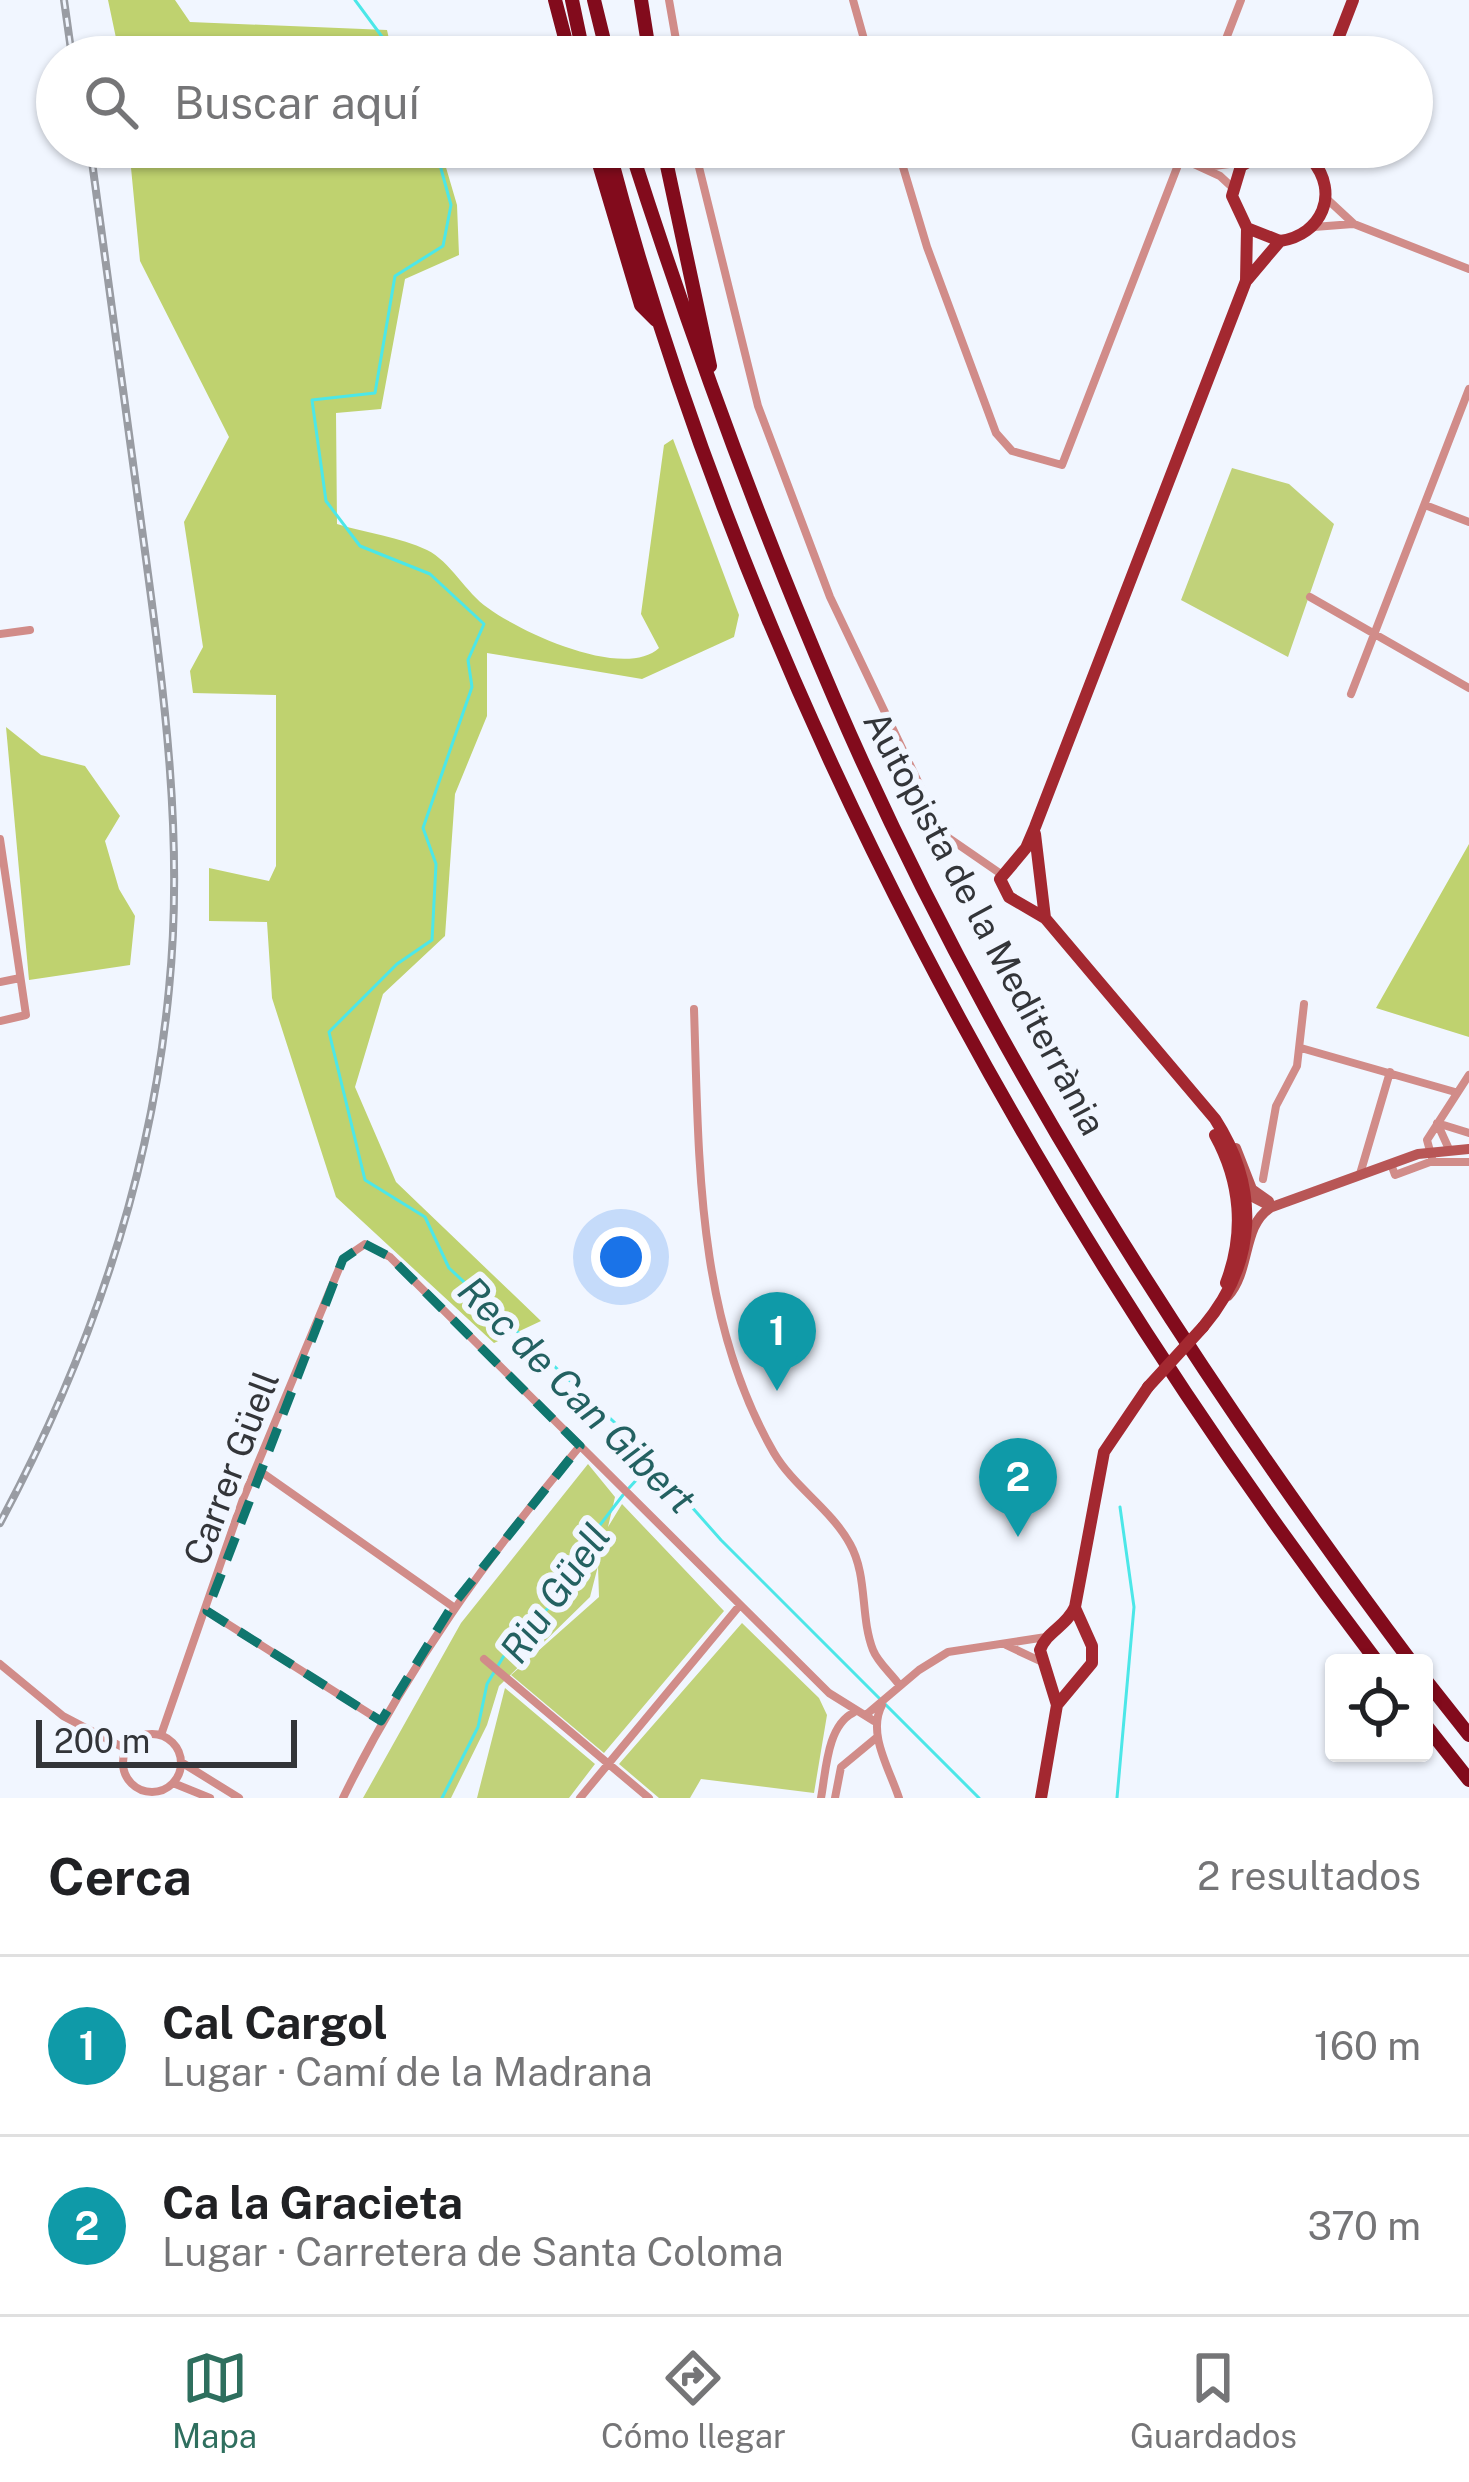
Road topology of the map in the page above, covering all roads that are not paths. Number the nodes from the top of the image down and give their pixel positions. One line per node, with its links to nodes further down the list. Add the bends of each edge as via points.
1 (555, 0): 9 (highway)
2 (572, 0): 10 (highway)
3 (594, 0): 11 (highway)
4 (641, 0): 12 (highway)
5 (669, 0): 13 (street)
6 (854, 0): 14 (street)
7 (1240, 0): 15 (street)
8 (1353, 0): 16 (main road)
9 (564, 36)
10 (580, 36)
11 (603, 36)
12 (647, 36)
13 (675, 36)
14 (863, 36)
15 (1227, 36)
16 (1339, 36)
17 (601, 168): 35 (highway, via 641,305)
18 (614, 168): 35 (highway, Autopista de la Mediterrània)
19 (637, 168): 37 (highway, Autopista de la Mediterrània)
20 (667, 168): 37 (highway)
21 (699, 168): 50 (street, via 758,406 830,597 943,834)
22 (903, 168): 23 (street, via 996,433 1012,451 1062,465)
23 (1176, 168)
24 (1207, 168): 27 (street)
25 (1242, 168): 27 (main road)
26 (1319, 168): 28 (main road)
27 (1233, 188): 31 (main road)
28 (1327, 199): 29 (street); 30 (main road)
29 (1354, 224): 30 (street); 33 (street)
30 (1313, 227): 32 (main road)
31 (1246, 228): 32 (main road); 34 (main road)
32 (1280, 241): 34 (main road)
33 (1469, 269)
34 (1246, 281): 46 (main road)
35 (659, 324): 89 (highway, Autopista de la Mediterrània, via 784,653 936,969 1135,1312)
36 (1469, 389): 38 (street)
37 (714, 395): 90 (highway, Autopista de la Mediterrània, via 834,698 984,1000 1162,1304)
38 (1426, 505): 39 (street); 43 (street)
39 (1469, 522)
40 (1310, 597): 43 (street)
41 (30, 630): 42 (street)
42 (0, 634)
43 (1374, 634): 44 (street); 45 (street)
44 (1469, 688)
45 (1351, 694)
46 (1035, 827): 48 (main road); 49 (main road)
47 (0, 839): 54 (street)
48 (1017, 860): 49 (main road); 50 (main road)
49 (1038, 868): 51 (main road)
50 (1001, 874): 52 (main road, via 1005,894)
51 (1039, 891): 52 (main road); 53 (main road)
52 (1019, 901): 53 (main road)
53 (1046, 918): 63 (main road)
54 (20, 978): 55 (street); 58 (street, via 26,1015)
55 (0, 982)
56 (1304, 1004): 59 (street)
57 (694, 1009): 96 (street, via 700,1177 719,1305 766,1438 850,1544 874,1655)
58 (0, 1021)
59 (1300, 1048): 60 (street); 74 (street, via 1276,1106)
60 (1390, 1072): 62 (street); 73 (street)
61 (1469, 1075): 62 (street)
62 (1455, 1092): 64 (street)
63 (1199, 1104): 65 (main road); 67 (main road)
64 (1437, 1123): 66 (street); 68 (street); 70 (street)
65 (1220, 1127): 75 (main road); 76 (street, via 1252,1189)
66 (1469, 1133)
67 (1221, 1145): 75 (street); 78 (main road, via 1238,1235)
68 (1448, 1147): 69 (street); 70 (street)
69 (1469, 1149)
70 (1431, 1151): 71 (street); 72 (street); 72 (street, via 1395,1174)
71 (1469, 1162)
72 (1391, 1164): 73 (street)
73 (1359, 1177): 76 (street)
74 (1263, 1179)
75 (1247, 1198): 76 (street); 77 (main road, via 1245,1248)
76 (1278, 1205): 77 (street, via 1256,1220 1246,1264)
77 (1226, 1299): 78 (main road)
78 (1207, 1322): 83 (main road, bridge, via 1105,1452)
79 (580, 1446): 80 (street, Carrer Güell, via 377,1247 358,1246 343,1259); 81 (street); 82 (street)
80 (257, 1468): 82 (street); 84 (street, Carrer Güell)
81 (740, 1605): 98 (street); 112 (street)
82 (452, 1606): 103 (street)
83 (1075, 1607): 85 (main road); 87 (main road)
84 (207, 1611): 103 (street); 105 (street, Carrer Güell)
85 (1061, 1629): 86 (main road); 87 (main road)
86 (1047, 1636): 88 (street); 92 (main road)
87 (1086, 1637): 95 (main road, via 1092,1663)
88 (1004, 1645): 92 (street); 96 (street, via 948,1652)
89 (1371, 1654)
90 (1406, 1654)
91 (484, 1659): 112 (street)
92 (1040, 1661): 94 (main road)
93 (0, 1664): 109 (street, via 63,1716)
94 (1048, 1675): 95 (main road); 99 (main road)
95 (1073, 1681): 99 (main road)
96 (898, 1688): 101 (street)
97 (1433, 1690): 107 (highway)
98 (829, 1693): 100 (street); 102 (street)
99 (1057, 1705): 124 (main road)
100 (854, 1712): 101 (street); 102 (street)
101 (870, 1717): 108 (street)
102 (841, 1720): 104 (street)
103 (381, 1721): 118 (street)
104 (837, 1734): 110 (street); 121 (street)
105 (161, 1735): 109 (street, via 143,1735); 111 (street)
106 (1433, 1735): 113 (highway)
107 (1469, 1736)
108 (876, 1738): 110 (street); 123 (street)
109 (126, 1749): 115 (street, via 124,1772)
110 (856, 1752): 122 (street, via 842,1768)
111 (181, 1762): 114 (street); 117 (street)
112 (608, 1763): 119 (street); 120 (street)
113 (1469, 1780)
114 (173, 1784): 115 (street); 116 (street)
115 (142, 1794)
116 (210, 1798)
117 (238, 1798)
118 (343, 1798)
119 (580, 1798)
120 (649, 1798)
121 (821, 1798)
122 (836, 1798)
123 (899, 1798)
124 (1041, 1798)

